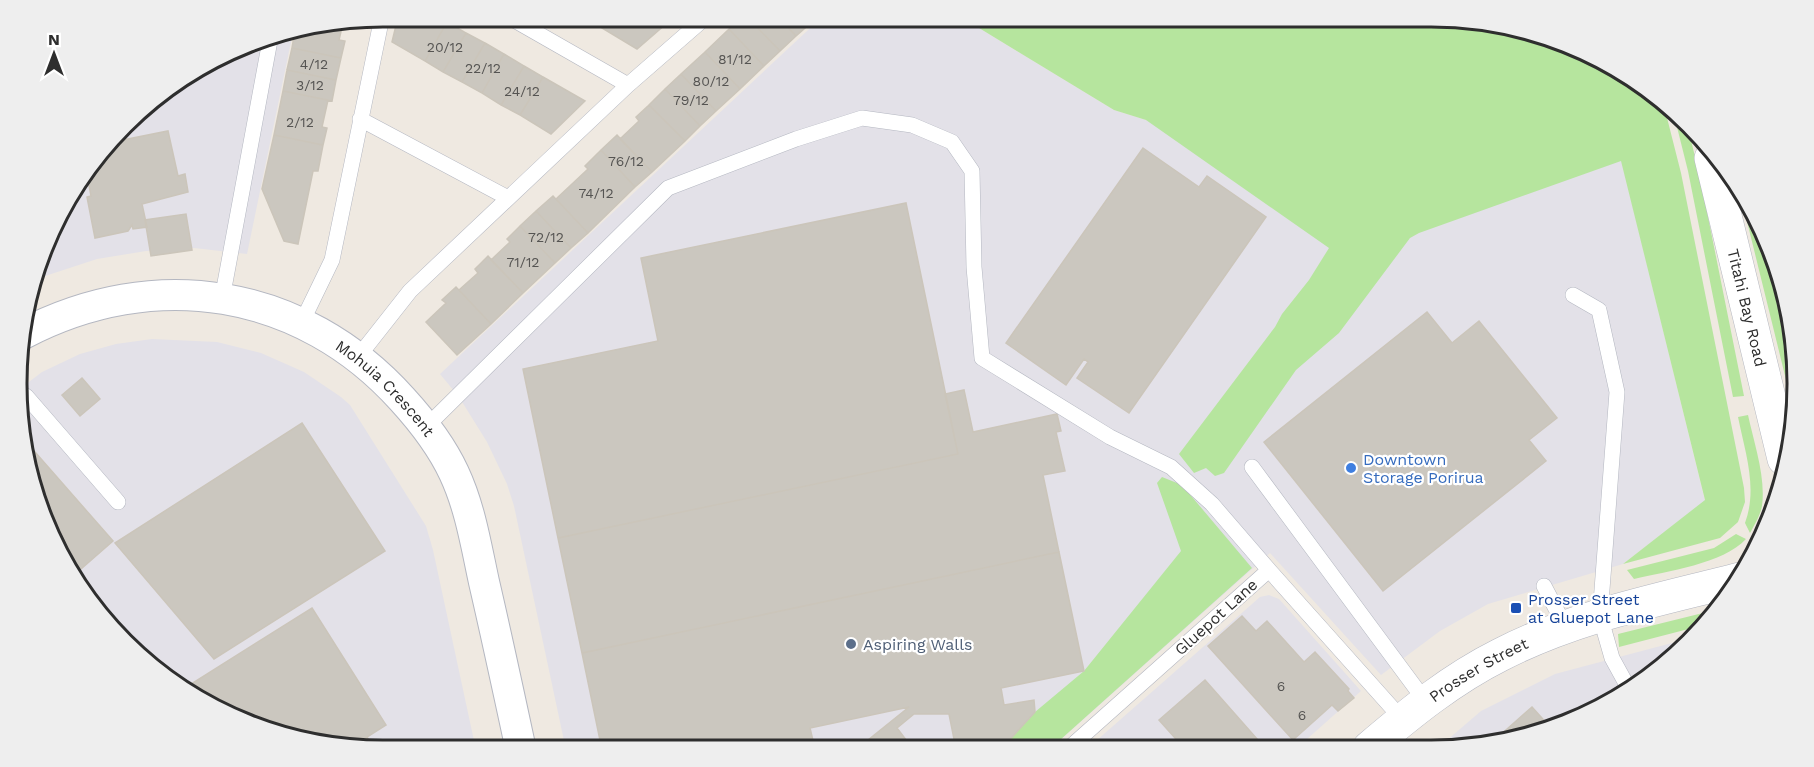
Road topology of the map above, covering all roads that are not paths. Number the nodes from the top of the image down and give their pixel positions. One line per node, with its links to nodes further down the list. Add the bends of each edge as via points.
1 (379, 27): 6 (lane)
2 (528, 27): 5 (lane)
3 (694, 27): 5 (lane)
4 (269, 46): 10 (lane)
5 (628, 86): 8 (lane)
6 (360, 119): 8 (lane); 11 (lane, via 332,260)
7 (1713, 166): 16 (main road, Titahi Bay Road)
8 (508, 198): 13 (lane, via 410,291)
9 (1573, 295): 22 (lane, via 1599,310 1617,392)
10 (222, 299): 11 (street, Mohuia Crescent); 12 (street, Mohuia Crescent, via 177,294 125,298 71,312)
11 (302, 324): 13 (street, Mohuia Crescent)
12 (31, 330)
13 (358, 357): 15 (street, Mohuia Crescent)
14 (28, 398): 18 (lane)
15 (427, 426): 19 (lane, via 668,188 796,138 862,118 912,125 952,142 972,171 974,267 982,358 1110,437 1171,467 1212,504); 26 (street, Mohuia Crescent, via 454,473 469,512)
16 (1781, 447)
17 (1252, 467): 25 (lane)
18 (118, 502)
19 (1269, 570): 25 (lane, Gluepot Lane); 27 (lane, Gluepot Lane)
20 (1727, 583): 22 (main road, Prosser Street)
21 (1544, 586): 23 (lane)
22 (1600, 616): 23 (main road, Prosser Street); 24 (lane, via 1611,658)
23 (1565, 626): 25 (main road, Prosser Street, via 1499,655)
24 (1625, 682)
25 (1414, 711): 28 (main road, Prosser Street)
26 (519, 740)
27 (1077, 740)
28 (1379, 740)

